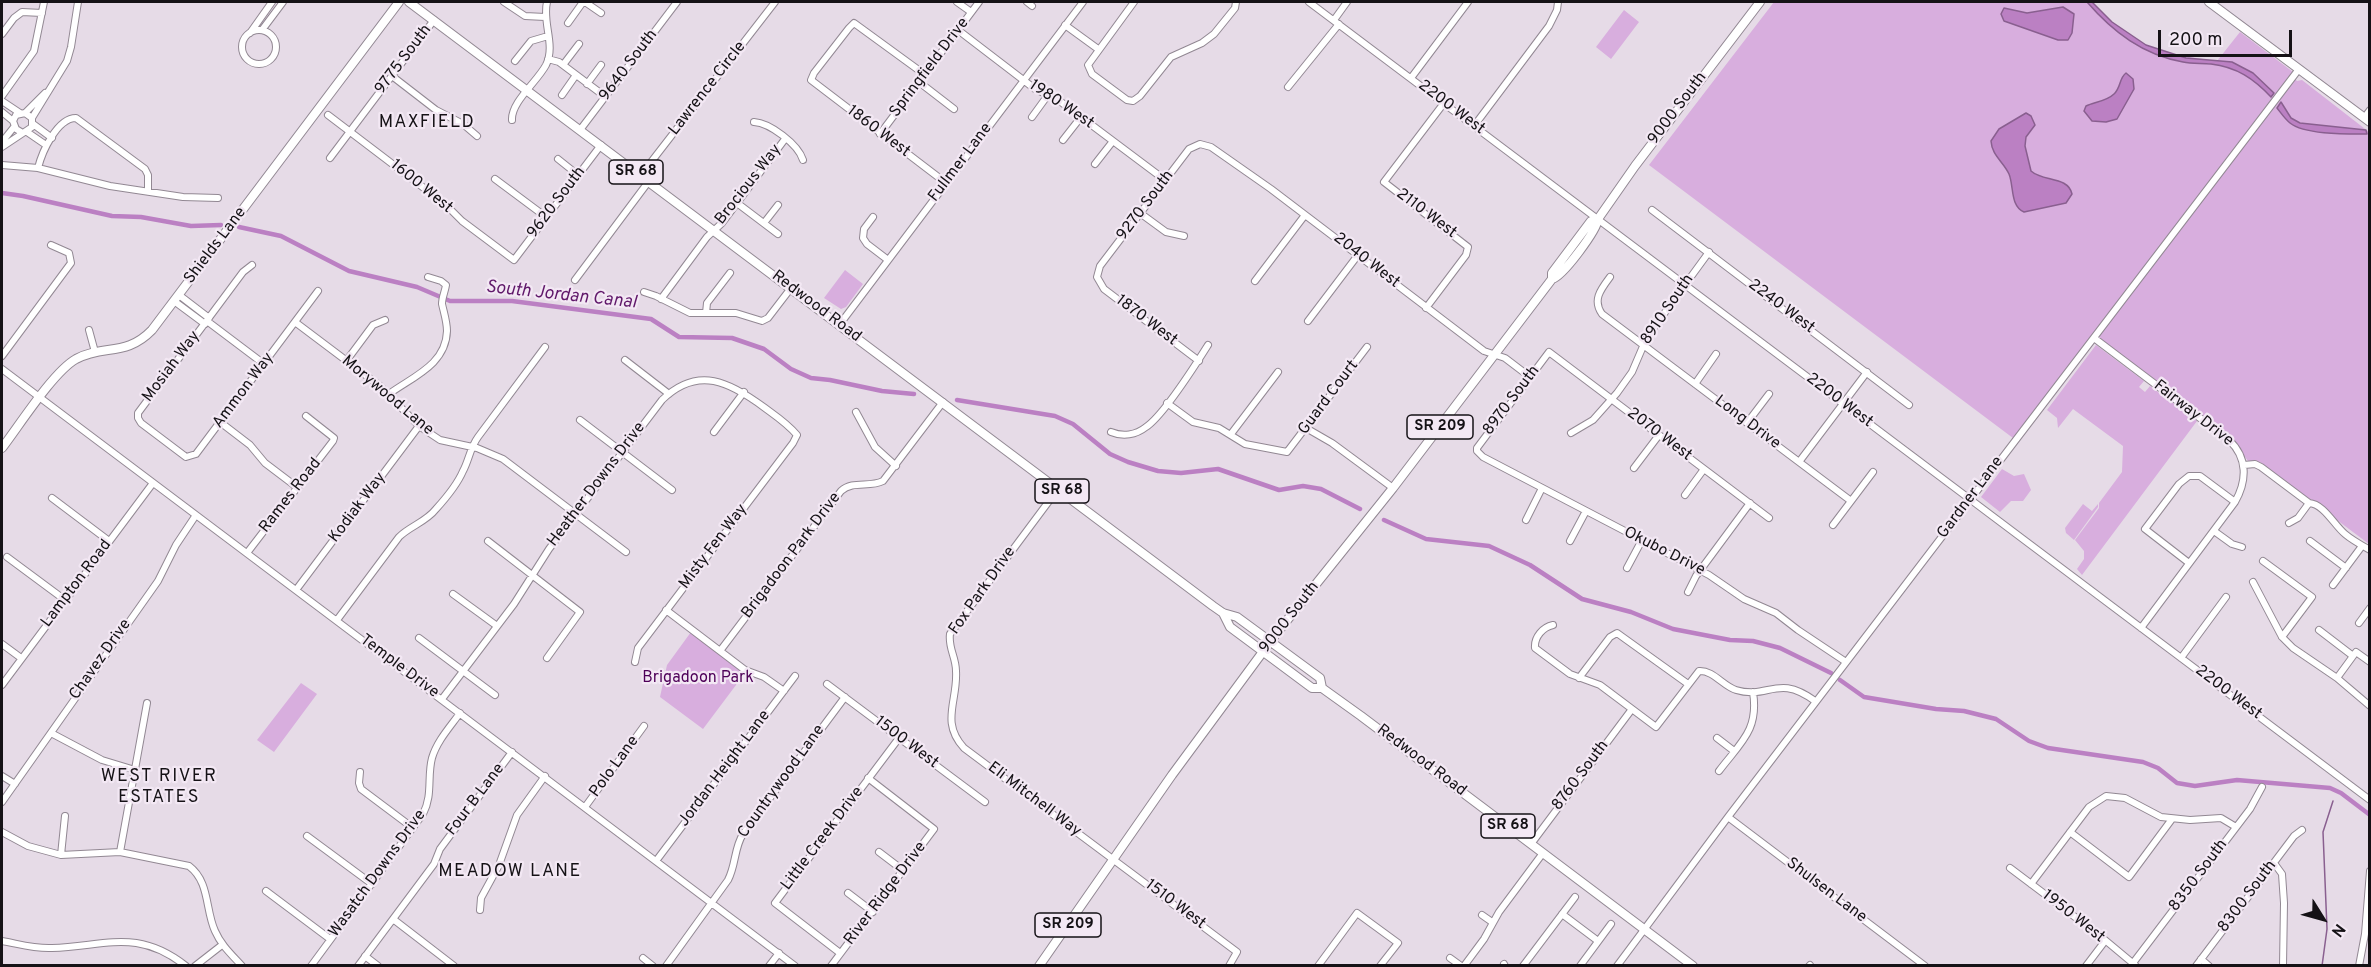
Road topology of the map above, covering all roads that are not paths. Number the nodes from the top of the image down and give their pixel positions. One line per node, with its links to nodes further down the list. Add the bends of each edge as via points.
1 (44, 2): 25 (street)
2 (78, 2): 54 (street, via 67,61)
3 (272, 2): 34 (street)
4 (283, 2): 32 (street)
5 (399, 2): 128 (main road, Shields Lane)
6 (409, 2): 28 (main road, Redwood Road / SR 68)
7 (504, 2): 23 (street)
8 (547, 2): 27 (street)
9 (584, 2): 26 (street); 30 (street)
10 (677, 2): 73 (street, 9640 South)
11 (775, 2): 94 (street, Lawrence Circle)
12 (957, 2): 24 (street)
13 (979, 2): 24 (street, Springfield Drive)
14 (1083, 2): 31 (street, Fullmer Lane)
15 (1134, 2): 38 (street)
16 (1236, 2): 38 (street, via 1214,34 1169,59 1136,100 1127,100 1092,74 1088,65)
17 (1309, 2): 29 (street, 2200 West)
18 (1347, 2): 29 (street)
19 (1468, 2): 47 (street)
20 (1558, 2): 72 (street, via 1549,26)
21 (1760, 2): 107 (main road, 9000 South / SR 209)
22 (2209, 2): 43 (main road)
23 (513, 4): 27 (street, via 525,16)
24 (971, 12): 33 (street, Springfield Drive)
25 (42, 13): 35 (street, via 22,12); 57 (street, via 34,51)
26 (601, 13)
27 (545, 17): 36 (street)
28 (434, 20): 46 (street, 9775 South); 52 (main road, Redwood Road / SR 68)
29 (1337, 22): 47 (street, 2200 West); 51 (street)
30 (568, 23)
31 (1065, 25): 38 (street); 48 (street, Fullmer Lane)
32 (262, 30): 34 (street); 34 (street, via 270,35 275,48 272,57 260,63 243,53 242,44)
33 (958, 30): 44 (street, Springfield Drive); 48 (street, 1980 West)
34 (250, 33)
35 (2, 34)
36 (548, 36): 39 (street); 40 (street, via 531,41)
37 (579, 44): 41 (street)
38 (1098, 49)
39 (548, 59): 41 (street); 52 (street)
40 (515, 61)
41 (563, 65): 45 (street)
42 (601, 66): 50 (street)
43 (2299, 69): 68 (main road); 138 (street, Gardner Lane)
44 (924, 74): 49 (street, Springfield Drive); 76 (street, 1860 West, via 854,23 814,73 812,80)
45 (576, 75): 50 (street); 56 (street)
46 (392, 76): 75 (street, 9775 South); 77 (street)
47 (1411, 78): 59 (street, 2200 West)
48 (1024, 80): 55 (street, 1980 West); 97 (street, Fullmer Lane)
49 (919, 82): 60 (street); 76 (street, Springfield Drive)
50 (587, 84): 53 (street)
51 (1288, 87)
52 (527, 90): 67 (street, via 513,109); 73 (main road, Redwood Road / SR 68)
53 (599, 92)
54 (45, 93): 63 (street); 69 (street)
55 (1048, 94): 65 (street); 66 (street, 1980 West)
56 (562, 95)
57 (2, 96)
58 (2, 101): 63 (street)
59 (1444, 103): 72 (street, 2200 West); 130 (street, 2110 West, via 1384,182 1468,247)
60 (954, 109)
61 (2370, 110): 68 (street)
62 (2, 112): 71 (street)
63 (22, 113): 69 (street); 71 (street)
64 (328, 115): 75 (street, 1600 West)
65 (1032, 117)
66 (1081, 117): 80 (street); 81 (street, 1980 West)
67 (512, 120)
68 (2367, 120)
69 (32, 121): 74 (street); 78 (street)
70 (754, 122): 79 (street, via 765,124)
71 (13, 124): 74 (street); 82 (street)
72 (1474, 126): 107 (street, 2200 West)
73 (580, 130): 85 (main road, Redwood Road / SR 68)
74 (24, 132): 84 (street); 86 (street)
75 (350, 132): 87 (street, 9775 South); 115 (street, 1600 West)
76 (880, 134): 97 (street, 1860 West)
77 (477, 136)
78 (52, 138): 84 (street); 98 (street, via 67,120 81,120 145,169)
79 (785, 139): 89 (street, via 798,149); 100 (street, Brocious Way)
80 (1063, 140)
81 (1113, 141): 90 (street); 96 (street, 1980 West)
82 (2, 142)
83 (1202, 144): 96 (street, 9270 South, via 1191,147); 104 (street, 2040 West)
84 (46, 145): 92 (street)
85 (600, 145): 93 (street, 9620 South); 94 (main road, Redwood Road / SR 68)
86 (2, 147)
87 (330, 158)
88 (558, 159): 93 (street)
89 (803, 160)
90 (1095, 164)
91 (2, 165): 92 (street)
92 (39, 168): 98 (street, via 110,186)
93 (578, 175): 105 (street, 9620 South)
94 (645, 178): 109 (main road, Redwood Road / SR 68); 122 (street, Lawrence Circle)
95 (495, 179): 105 (street)
96 (1165, 180): 103 (street, 9270 South)
97 (946, 183): 116 (street, Fullmer Lane)
98 (148, 190): 99 (street)
99 (218, 198)
100 (737, 203): 108 (street); 109 (street, Brocious Way)
101 (778, 205): 108 (street)
102 (1652, 210): 113 (street, 2240 West)
103 (1140, 213): 111 (street, via 1166,232); 120 (street, 9270 South, via 1100,266)
104 (1305, 215): 114 (street, 2040 West); 123 (street)
105 (546, 217): 115 (street, 9620 South)
106 (873, 217): 116 (street, via 862,238)
107 (1598, 219): 124 (street, 2200 West); 145 (main road, 9000 South / SR 209, via 1591,221)
108 (764, 223): 110 (street)
109 (714, 230): 125 (main road, Redwood Road / SR 68); 129 (street, Brocious Way)
110 (778, 234)
111 (1184, 236)
112 (51, 245): 147 (street, via 69,253 71,263)
113 (1709, 252): 124 (street, 8910 South); 154 (street, 2240 West)
114 (1358, 255): 130 (street, 2040 West); 134 (street)
115 (514, 260)
116 (888, 260): 136 (street, Fullmer Lane)
117 (252, 265): 133 (street)
118 (729, 273): 131 (street, via 707,303)
119 (428, 277): 158 (street, via 444,283 446,288 443,298 447,331 441,352 428,369)
120 (1097, 277): 150 (street, 1870 West, via 1104,289)
121 (1610, 278): 140 (street, Long Drive, via 1598,296 1600,310)
122 (575, 279)
123 (1255, 281)
124 (1685, 285): 140 (street, 8910 South); 165 (street, 2200 West)
125 (791, 288): 131 (street, via 765,321 736,314); 136 (main road, Redwood Road / SR 68)
126 (318, 291): 135 (street, Ammon Way)
127 (644, 292): 129 (street)
128 (176, 298): 133 (street); 143 (main road, Shields Lane, via 138,342 118,350)
129 (661, 298): 131 (street, via 686,312)
130 (1426, 308): 145 (street, 2040 West, via 1484,351)
131 (706, 313)
132 (385, 320): 148 (street, via 373,325)
133 (207, 321): 151 (street); 184 (street, Mosiah Way, via 138,416 141,423)
134 (1308, 321)
135 (296, 322): 148 (street, Morywood Lane); 151 (street, Ammon Way)
136 (840, 324): 163 (main road, Redwood Road / SR 68)
137 (88, 330): 143 (street)
138 (2094, 338): 187 (street, Fairway Drive, via 2229,440); 199 (street, Gardner Lane)
139 (1208, 345): 150 (street)
140 (1643, 345): 156 (street, Long Drive); 162 (street, 8910 South, via 1632,372)
141 (1367, 346): 173 (street, Guard Court)
142 (545, 347): 180 (street)
143 (95, 352): 161 (main road, Shields Lane, via 68,364)
144 (1549, 352): 155 (street, 8970 South); 162 (street, 2070 West)
145 (1494, 354): 155 (street, 2040 West); 193 (main road, 9000 South / SR 209)
146 (1716, 354): 156 (street)
147 (2, 356)
148 (347, 360): 158 (street, Morywood Lane)
149 (625, 360): 159 (street)
150 (1199, 361): 164 (street)
151 (264, 364): 170 (street, Ammon Way)
152 (2, 369): 161 (street, Temple Drive)
153 (1278, 372): 177 (street)
154 (1867, 372): 165 (street); 166 (street, 2240 West)
155 (1530, 377): 182 (street, 8970 South, via 1479,443)
156 (1695, 384): 171 (street, Long Drive)
157 (744, 393): 159 (street, Heather Downs Drive, via 724,383 704,381); 174 (street); 178 (street, Heather Downs Drive)
158 (389, 394): 172 (street, Morywood Lane)
159 (669, 394): 183 (street, Heather Downs Drive)
160 (1769, 394): 171 (street)
161 (40, 398): 181 (main road, Shields Lane); 191 (street, Temple Drive)
162 (1611, 399): 176 (street, 8910 South, via 1593,420); 179 (street, 2070 West)
163 (943, 402): 186 (street, Brigadoon Park Drive); 194 (main road, Redwood Road / SR 68)
164 (1167, 403): 175 (street, via 1141,431 1121,435); 177 (street, via 1193,422)
165 (1843, 404): 185 (street); 199 (street, 2200 West)
166 (1909, 405)
167 (856, 412): 186 (street, via 875,447)
168 (306, 416): 192 (street, Rames Road, via 334,438)
169 (580, 420): 183 (street)
170 (220, 422): 184 (street, Ammon Way); 192 (street)
171 (1747, 423): 185 (street, Long Drive)
172 (419, 426): 180 (street, Morywood Lane, via 440,440); 231 (street, Kodiak Way)
173 (1306, 428): 177 (street, Guard Court, via 1283,453 1250,446); 193 (street)
174 (714, 432)
175 (1111, 432)
176 (1571, 433)
177 (1231, 434)
178 (797, 435): 237 (street, Misty Fen Way)
179 (1659, 435): 188 (street); 189 (street, 2070 West)
180 (472, 447): 205 (street, Morywood Lane, via 503,459); 239 (street, via 462,474 438,508 399,537)
181 (2, 448)
182 (1477, 451): 195 (street, Okubo Drive)
183 (622, 452): 196 (street); 205 (street, Heather Downs Drive)
184 (190, 458)
185 (1799, 462): 200 (street, Long Drive)
186 (896, 465): 249 (street, Brigadoon Park Drive, via 878,484 850,485 841,491)
187 (2244, 465): 201 (street, Fairway Drive, via 2244,483); 203 (street, via 2259,465)
188 (1634, 468)
189 (1704, 469): 197 (street); 202 (street, 2070 West)
190 (1873, 472): 200 (street)
191 (153, 483): 206 (street, Temple Drive); 213 (street, Lampton Road)
192 (298, 488): 221 (street, Rames Road)
193 (1393, 488): 247 (main road, 9000 South / SR 209)
194 (1058, 489): 238 (main road, Redwood Road / SR 68); 280 (street, Fox Park Drive, via 950,634 956,669 951,719)
195 (1542, 489): 204 (street, Okubo Drive); 208 (street)
196 (672, 490)
197 (1685, 495)
198 (52, 498): 213 (street)
199 (1970, 499): 243 (street, 2200 West); 256 (street, Gardner Lane)
200 (1851, 501): 210 (street)
201 (2235, 502): 211 (street, Fairway Drive); 224 (street, via 2200,476 2189,476 2145,529)
202 (1750, 503): 207 (street, 2070 West); 227 (street)
203 (2309, 503): 209 (street); 217 (street, via 2314,503 2344,534)
204 (1586, 511): 212 (street, Okubo Drive); 215 (street)
205 (576, 514): 220 (street, Morywood Lane); 228 (street, Heather Downs Drive)
206 (196, 515): 221 (street, Temple Drive); 277 (street, Chavez Drive, via 158,580)
207 (1769, 518)
208 (1526, 520)
209 (2289, 523)
210 (1833, 525)
211 (2214, 531): 218 (street); 224 (street, Fairway Drive)
212 (1642, 540): 225 (street); 227 (street, Okubo Drive)
213 (109, 541): 235 (street, Lampton Road)
214 (488, 541): 228 (street)
215 (1570, 541)
216 (2310, 541): 226 (street)
217 (2362, 546): 219 (street); 226 (street)
218 (2242, 547)
219 (2370, 550)
220 (626, 552)
221 (247, 553): 231 (street, Temple Drive)
222 (7, 557): 235 (street)
223 (2263, 561): 245 (street, via 2312,597)
224 (2189, 563): 243 (street, Fairway Drive)
225 (1627, 568)
226 (2346, 568): 230 (street)
227 (1700, 570): 232 (street); 256 (street, Okubo Drive, via 1751,603 1776,613)
228 (533, 575): 242 (street, Heather Downs Drive); 253 (street, via 580,612)
229 (2253, 582): 245 (street)
230 (2333, 585)
231 (296, 590): 239 (street, Temple Drive)
232 (1688, 592)
233 (453, 594): 242 (street)
234 (2226, 597): 254 (street)
235 (65, 600): 252 (street, Lampton Road)
236 (2370, 608): 240 (street)
237 (666, 610): 249 (street); 255 (street, Misty Fen Way, via 638,648)
238 (1223, 613): 247 (main road, Redwood Road / SR 68, via 1238,617); 250 (main road, Redwood Road / SR 68, via 1230,627)
239 (337, 621): 270 (street, Temple Drive)
240 (2359, 623)
241 (1553, 625): 260 (street, via 1544,629 1534,645)
242 (497, 627): 258 (street, Heather Downs Drive)
243 (2141, 627): 254 (street, 2200 West)
244 (2319, 630): 251 (street)
245 (2282, 637): 261 (street)
246 (419, 638): 258 (street)
247 (1271, 642): 250 (main road, 9000 South / SR 209); 265 (main road, Redwood Road / SR 68, via 1320,678)
248 (2, 644): 252 (street)
249 (720, 651): 266 (street)
250 (1263, 652): 265 (main road, Redwood Road / SR 68, via 1312,688); 309 (main road, 9000 South / SR 209)
251 (2354, 654): 257 (street); 261 (street)
252 (21, 658): 264 (street, Lampton Road)
253 (547, 658)
254 (2181, 658): 291 (street, 2200 West)
255 (635, 662)
256 (1846, 662): 271 (street, Gardner Lane)
257 (2370, 662)
258 (463, 671): 268 (street); 270 (street, Heather Downs Drive)
259 (795, 676): 266 (street, Jordan Height Lane)
260 (1580, 678): 263 (street, via 1617,633); 274 (street, via 1600,685)
261 (2337, 678): 273 (street)
262 (827, 684): 269 (street, 1500 West)
263 (1688, 684): 267 (street, via 1697,672 1706,671 1736,690); 274 (street, via 1656,727)
264 (2, 685)
265 (1322, 688): 304 (main road, Redwood Road / SR 68)
266 (784, 691): 310 (street, Jordan Height Lane)
267 (1753, 692): 271 (street, via 1793,688); 281 (street, via 1754,719)
268 (495, 695)
269 (845, 697): 278 (street, 1500 West); 320 (street, Countrywood Lane, via 743,834 731,874)
270 (442, 699): 275 (street, Temple Drive)
271 (1815, 701): 296 (street, Gardner Lane)
272 (147, 703): 283 (street)
273 (2370, 706)
274 (1632, 709): 304 (street, 8760 South)
275 (460, 713): 282 (street, Temple Drive); 299 (street, Wasatch Downs Drive, via 435,751 429,801)
276 (644, 726): 294 (street, Polo Lane)
277 (51, 733): 283 (street, via 102,760); 289 (street, Chavez Drive)
278 (899, 738): 288 (street, Little Creek Drive); 293 (street, 1500 West)
279 (1717, 738): 281 (street)
280 (957, 740): 309 (street, Eli Mitchell Way)
281 (1734, 751): 284 (street)
282 (512, 752): 287 (street, Temple Drive); 325 (street, Four B Lane)
283 (135, 770): 305 (street)
284 (1719, 771)
285 (360, 772): 299 (street, via 361,789)
286 (2, 776): 289 (street)
287 (545, 776): 294 (street, Temple Drive); 321 (street, via 517,815)
288 (868, 778): 313 (street, River Ridge Drive, via 934,829); 334 (street, Little Creek Drive, via 775,903)
289 (15, 784): 292 (street, Chavez Drive)
290 (2262, 787): 298 (street, 8350 South)
291 (2370, 800)
292 (2, 802)
293 (985, 802)
294 (585, 807): 310 (street, Temple Drive)
295 (65, 816): 308 (street)
296 (1728, 817): 328 (street, Gardner Lane); 364 (street, Shulsen Lane)
297 (2172, 819): 298 (street, via 2221,818); 302 (street, via 2125,798 2106,796 2089,807); 302 (street, via 2129,877)
298 (2236, 827): 342 (street, 8350 South)
299 (413, 828): 315 (street, Wasatch Downs Drive)
300 (2302, 830): 311 (street, 8300 South)
301 (2, 832): 308 (street, via 27,846)
302 (2070, 832): 316 (street)
303 (307, 836): 315 (street)
304 (1531, 844): 307 (main road, Redwood Road / SR 68)
305 (120, 852): 308 (street); 333 (street, via 191,867 203,884 211,921)
306 (879, 852): 313 (street)
307 (1544, 853): 326 (street); 328 (main road, Redwood Road / SR 68)
308 (61, 855)
309 (1113, 859): 355 (main road, 9000 South / SR 209); 356 (street, 1510 West, via 1237,952)
310 (656, 861): 320 (street, Temple Drive)
311 (2274, 863): 340 (street, 8300 South); 367 (street, via 2282,874)
312 (2010, 868): 316 (street, 1950 West)
313 (904, 871): 322 (street, River Ridge Drive)
314 (2370, 871): 368 (street, via 2366,934)
315 (372, 884): 329 (street, Wasatch Downs Drive)
316 (2031, 884): 332 (street, 1950 West)
317 (266, 891): 329 (street)
318 (848, 893): 322 (street)
319 (1575, 897): 323 (street)
320 (711, 902): 335 (street, Temple Drive); 351 (street, Countrywood Lane)
321 (480, 910)
322 (873, 912): 334 (street, River Ridge Drive)
323 (1562, 914): 331 (street); 360 (street)
324 (1482, 915): 326 (street)
325 (393, 919): 336 (street, Four B Lane); 349 (street)
326 (1492, 922): 359 (street)
327 (1611, 924): 331 (street)
328 (1644, 928): 362 (street, Gardner Lane); 363 (main road, Redwood Road / SR 68)
329 (330, 939): 346 (street, Wasatch Downs Drive)
330 (2, 941): 343 (street, via 44,948 131,941 156,947)
331 (1598, 941): 361 (street)
332 (2105, 941): 342 (street, 1950 West); 365 (street)
333 (222, 945): 344 (street); 345 (street)
334 (840, 952): 354 (street, River Ridge Drive)
335 (779, 953): 338 (street, Temple Drive); 352 (street)
336 (365, 956): 347 (street, Four B Lane); 348 (street)
337 (643, 958): 350 (street)
338 (785, 958): 341 (street); 353 (street, Temple Drive)
339 (1450, 958): 359 (street)
340 (2199, 963): 366 (street)
341 (780, 964)
342 (2134, 964)
343 (186, 966)
344 (195, 966)
345 (242, 966)
346 (311, 966)
347 (358, 966)
348 (378, 966)
349 (454, 966)
350 (653, 966)
351 (666, 966)
352 (769, 966)
353 (795, 966)
354 (831, 966)
355 (1039, 966)
356 (1229, 966)
357 (1318, 966): 358 (street, via 1357,913 1398,943)
358 (1380, 966)
359 (1463, 966)
360 (1523, 966)
361 (1580, 966)
362 (1617, 966)
363 (1693, 966)
364 (1926, 966)
365 (2086, 966)
366 (2209, 966)
367 (2283, 966)
368 (2359, 966)

